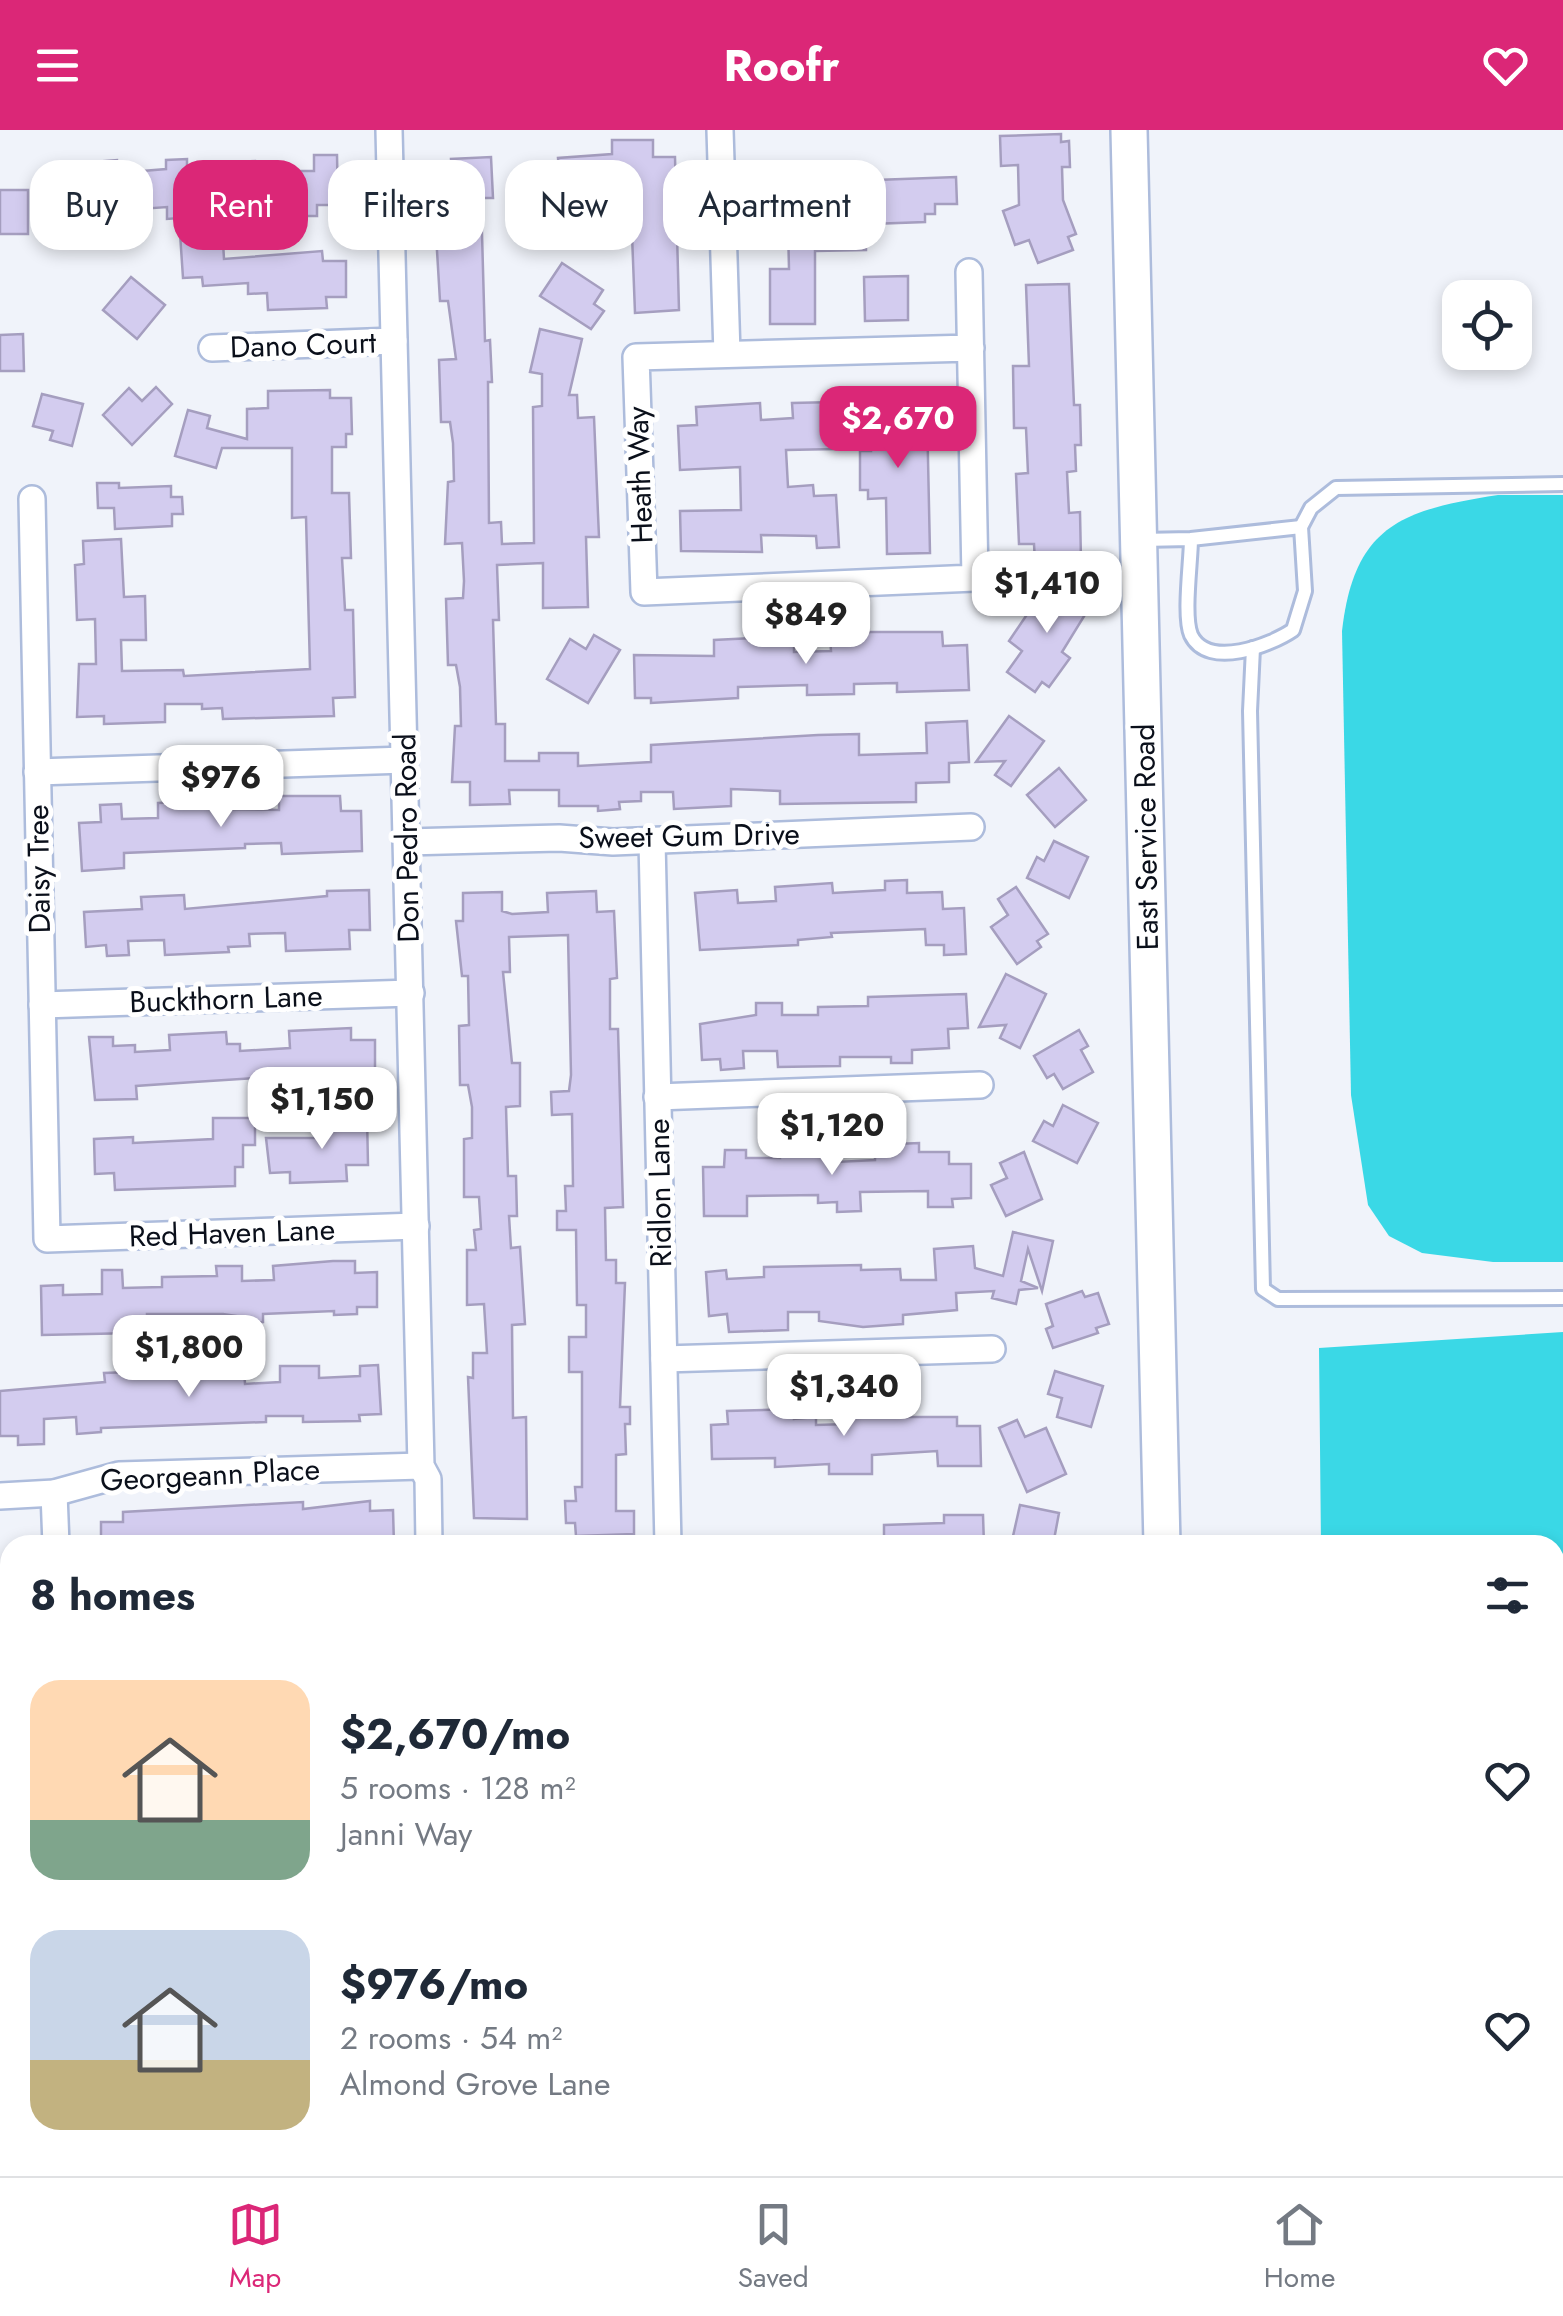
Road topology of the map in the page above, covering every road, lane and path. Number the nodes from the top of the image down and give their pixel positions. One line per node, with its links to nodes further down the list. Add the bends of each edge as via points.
1 (389, 130): 5 (street, Don Pedro Road)
2 (720, 130): 8 (street)
3 (1129, 130): 13 (street, East Service Road)
4 (969, 272): 7 (street)
5 (394, 341): 6 (street, Dano Court); 15 (street, Don Pedro Road)
6 (212, 348)
7 (971, 348): 8 (street); 8 (street, Heath Way, via 976,578 644,592 636,357)
8 (727, 354)
9 (1563, 484): 11 (lane, via 1336,488)
10 (32, 498): 16 (street, Daisy Tree)
11 (1300, 528): 12 (lane); 14 (lane, via 1302,613 1293,630)
12 (1191, 538): 13 (lane); 14 (lane, via 1192,637 1205,648)
13 (1139, 540): 35 (street, East Service Road)
14 (1253, 648): 26 (lane, via 1263,1289 1278,1300)
15 (405, 760): 16 (street); 19 (street, Don Pedro Road)
16 (37, 772): 21 (street, Daisy Tree)
17 (971, 827): 18 (street, Sweet Gum Drive)
18 (652, 841): 19 (street, Sweet Gum Drive); 23 (street, Ridlon Lane)
19 (407, 842): 20 (street, Don Pedro Road)
20 (411, 993): 21 (street, Buckthorn Lane); 24 (street, Don Pedro Road)
21 (42, 1005): 25 (street, Daisy Tree)
22 (980, 1086): 23 (street)
23 (657, 1098): 28 (street, Ridlon Lane)
24 (416, 1226): 25 (street, Red Haven Lane); 29 (street, Don Pedro Road)
25 (47, 1239)
26 (1563, 1298)
27 (992, 1349): 28 (street)
28 (664, 1359): 34 (street, Ridlon Lane)
29 (421, 1466): 30 (street, Georgeann Place, via 119,1475); 33 (street, Don Pedro Road, via 428,1479)
30 (54, 1494): 31 (street, Georgeann Place); 32 (street)
31 (0, 1496)
32 (56, 1535)
33 (430, 1535)
34 (668, 1535)
35 (1162, 1535)

